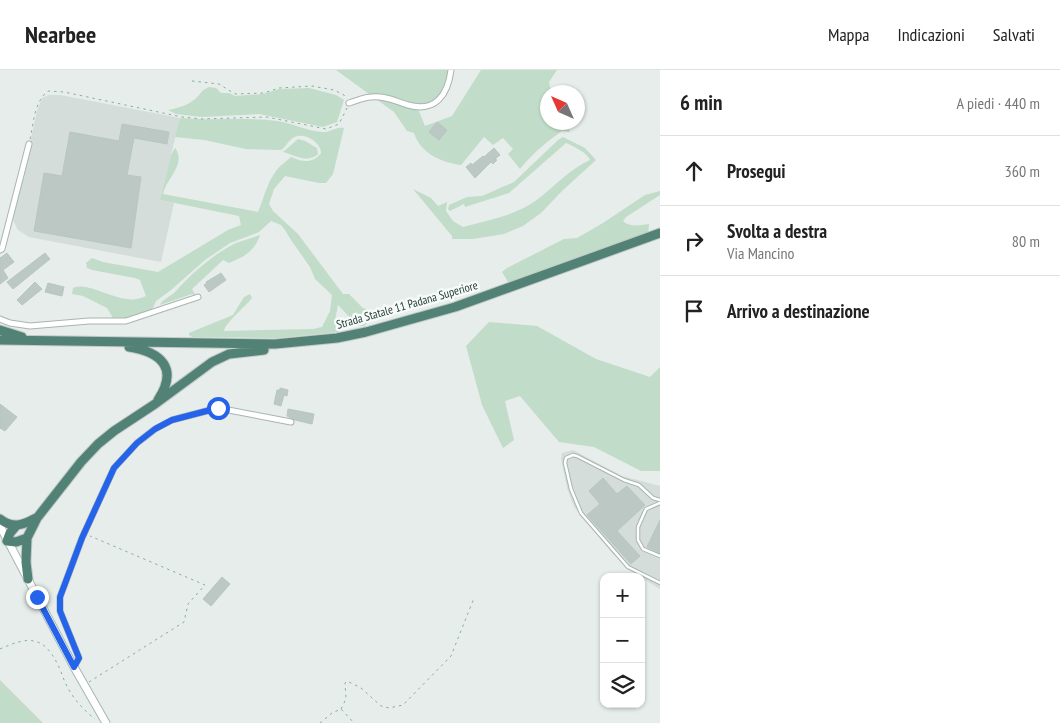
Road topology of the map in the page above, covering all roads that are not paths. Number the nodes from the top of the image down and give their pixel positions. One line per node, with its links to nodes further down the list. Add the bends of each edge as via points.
1 (451, 70): 2 (street, via 445,92 440,100 430,105 410,106 372,96)
2 (349, 103)
3 (29, 144): 5 (street)
4 (660, 233): 9 (highway, Strada Statale 11 Padana Superiore, via 455,307)
5 (0, 250)
6 (198, 297): 7 (street, via 126,321 30,326)
7 (0, 319)
8 (0, 330): 11 (highway)
9 (337, 338): 12 (highway, Strada Statale 11 Padana Superiore, via 275,344); 13 (highway, via 309,347 229,354 212,362)
10 (0, 340): 11 (highway, Strada Statale 11 Padana Superiore)
11 (39, 341): 12 (highway, Strada Statale 11 Padana Superiore)
12 (101, 342): 13 (highway, via 151,352 159,358 167,374 167,384)
13 (155, 404): 16 (highway, via 98,444)
14 (291, 422): 25 (street, via 218,408 172,420 155,429 114,468 60,597 60,611 79,658)
15 (660, 501): 22 (lane, via 646,510 638,527 638,540 643,549); 24 (lane, via 639,485 577,456 566,458 571,489 581,513 628,567)
16 (36, 518): 19 (highway); 20 (highway)
17 (0, 519): 19 (highway)
18 (0, 526): 21 (main road)
19 (16, 526): 21 (highway)
20 (27, 538): 21 (highway); 23 (highway)
21 (7, 541): 23 (main road)
22 (660, 556)
23 (28, 579): 25 (main road)
24 (660, 583)
25 (74, 667): 26 (main road)
26 (106, 723)

